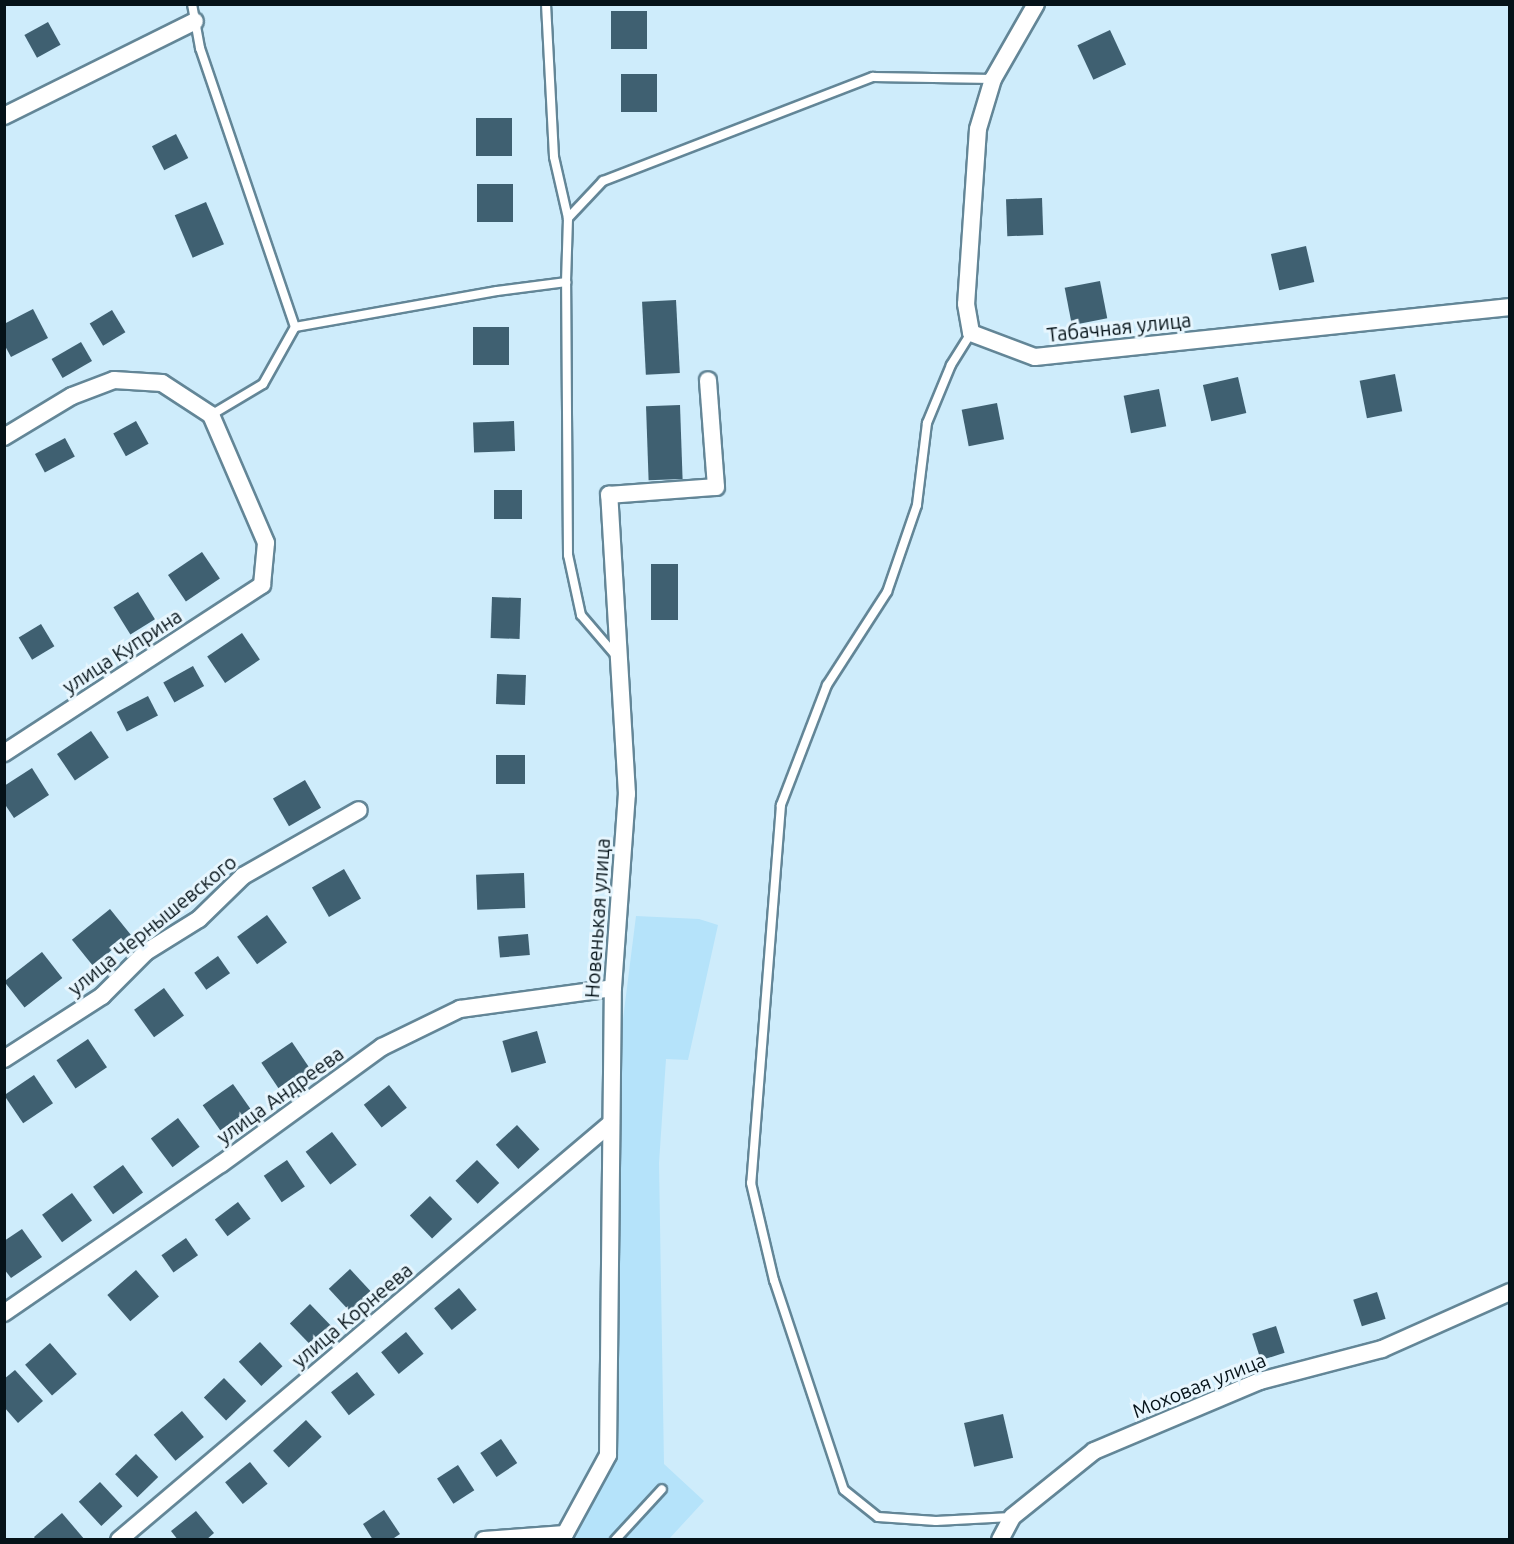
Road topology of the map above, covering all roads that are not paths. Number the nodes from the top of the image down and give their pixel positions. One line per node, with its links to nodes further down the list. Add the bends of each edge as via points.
1 (546, 4): 6 (lane, via 555,157)
2 (1036, 4): 4 (street)
3 (194, 13): 5 (street); 9 (lane, via 200,48)
4 (993, 79): 6 (lane, via 873,76 603,182); 10 (street, via 978,129 966,304)
5 (4, 116)
6 (568, 218): 7 (lane)
7 (566, 282): 9 (lane); 14 (lane, via 568,555 581,615)
8 (1509, 307): 10 (street, Табачная улица, via 1035,357)
9 (296, 327): 12 (lane, via 263,384)
10 (971, 333): 23 (lane, via 951,364 927,423 916,505 887,592 827,685 781,806 751,1183 774,1280 844,1490 878,1517 936,1521)
11 (708, 380): 14 (street, Новенькая улица, via 716,487 609,495)
12 (211, 415): 13 (street, via 162,383 114,380 72,396); 15 (street, улица Куприна, via 266,543 262,585)
13 (4, 437)
14 (618, 658): 17 (street, Новенькая улица, via 627,794)
15 (4, 753)
16 (358, 810): 18 (street, улица Чернышевского, via 243,876 199,919 146,952 102,996)
17 (612, 988): 19 (street, Новенькая улица); 21 (street, улица Андреева, via 460,1009 382,1047)
18 (4, 1059)
19 (611, 1123): 24 (street, Новенькая улица, via 608,1455 565,1534); 25 (street, улица Корнеева)
20 (1509, 1292): 23 (street, Моховая улица, via 1382,1349 1260,1381 1094,1451)
21 (4, 1313)
22 (662, 1490): 27 (lane)
23 (1012, 1517): 28 (street, Моховая улица)
24 (550, 1537): 26 (street)
25 (119, 1539)
26 (484, 1539)
27 (615, 1539)
28 (1000, 1539)

